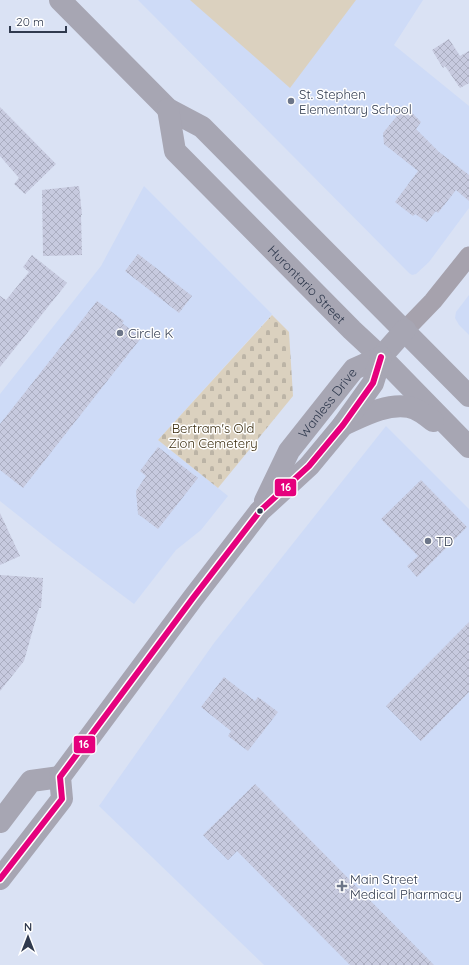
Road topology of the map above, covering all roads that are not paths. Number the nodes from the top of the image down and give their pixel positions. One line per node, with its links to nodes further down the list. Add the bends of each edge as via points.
1 (60, 0): 2 (main road)
2 (168, 109): 4 (main road, via 202,127); 5 (main road, Hurontario Street, via 175,151)
3 (469, 256): 4 (street)
4 (405, 330): 5 (main road); 6 (main road)
5 (381, 357): 7 (main road, Wanless Drive, via 373,383); 8 (main road, Hurontario Street); 9 (main road, Wanless Drive, via 354,369 289,451)
6 (469, 396)
7 (343, 425): 8 (main road, via 382,409 409,408 423,413); 9 (main road, Wanless Drive, via 309,466)
8 (469, 449)
9 (260, 511): 10 (main road, Wanless Drive)
10 (60, 777): 11 (main road, via 31,781); 12 (main road, via 62,799)
11 (0, 822)
12 (0, 878)

